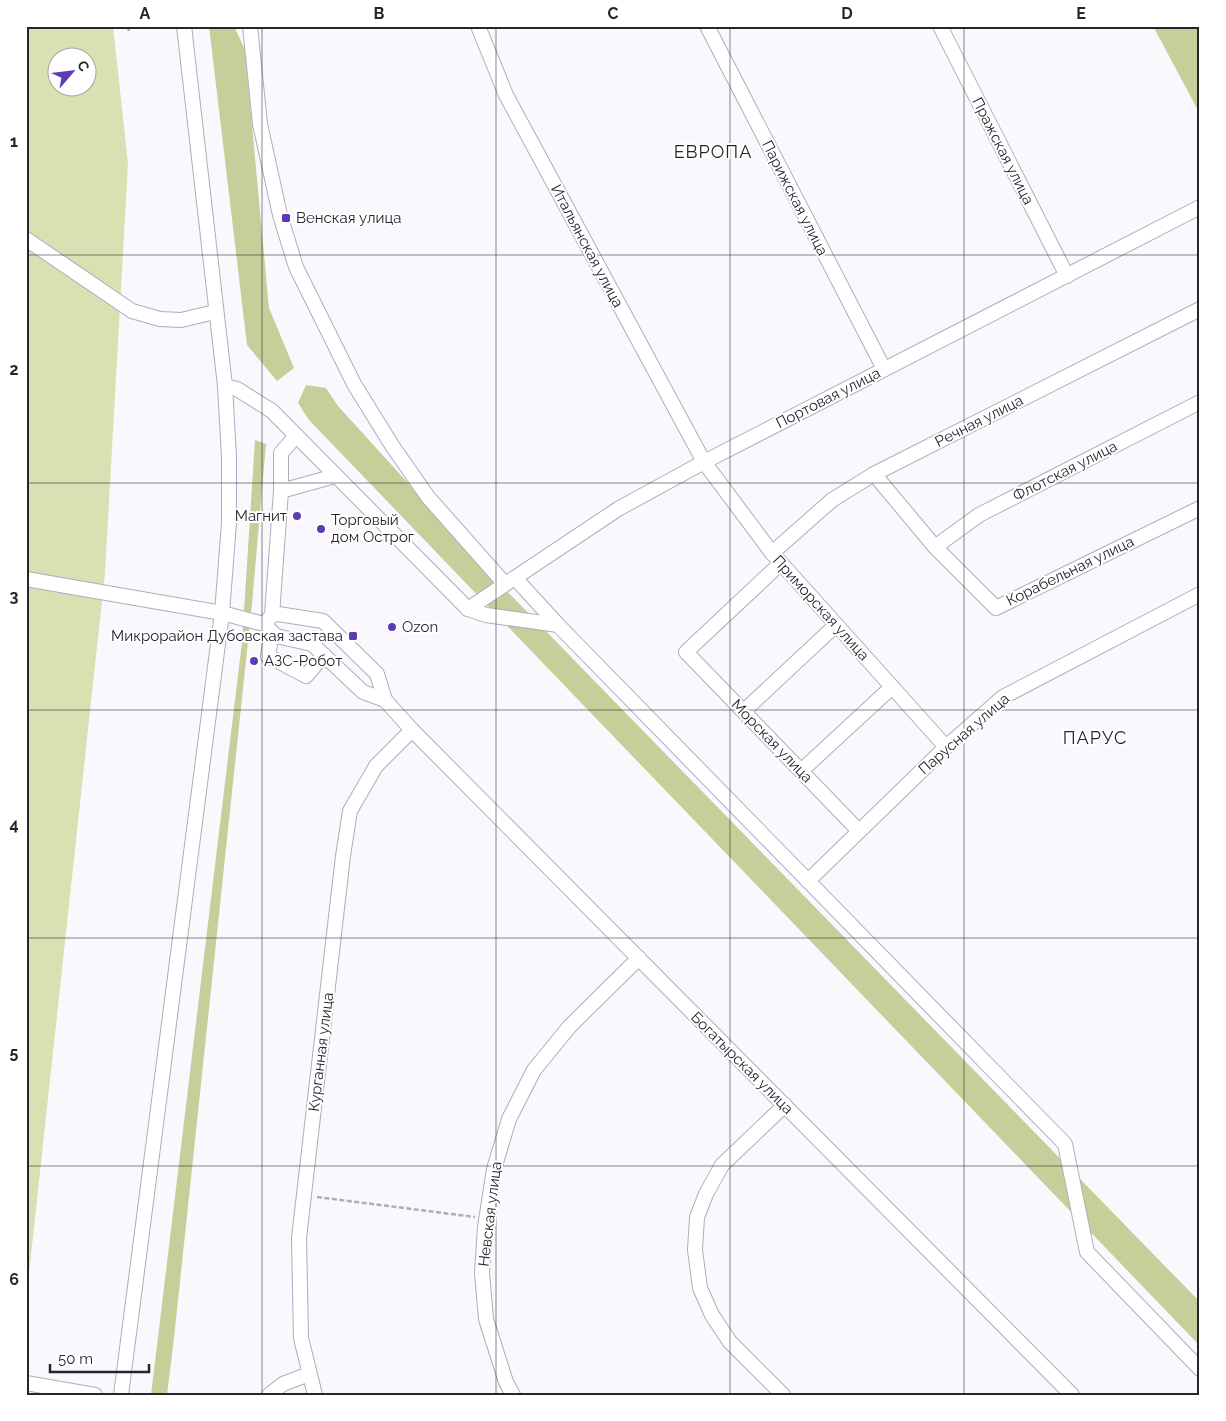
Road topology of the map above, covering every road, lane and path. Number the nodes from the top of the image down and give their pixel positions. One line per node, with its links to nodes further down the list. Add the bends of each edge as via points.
1 (128, 26): 7 (path)
2 (184, 26): 12 (street)
3 (250, 26): 25 (street, via 260,124 280,215 296,267 354,384 393,447 428,497)
4 (478, 26): 17 (street, Итальянская улица, via 506,95)
5 (707, 26): 13 (street, Парижская улица)
6 (940, 26): 10 (street, Пражская улица)
7 (129, 32)
8 (1200, 207): 10 (street, Портовая улица)
9 (26, 239): 12 (street, via 132,311 160,319 181,320)
10 (1067, 276): 13 (street, Портовая улица)
11 (1200, 309): 18 (street, Речная улица)
12 (215, 312): 14 (street)
13 (884, 370): 17 (street, Портовая улица)
14 (225, 386): 16 (street, via 237,388 272,411); 28 (street, via 229,523)
15 (1200, 402): 22 (street, Флотская улица, via 979,515)
16 (296, 436): 19 (street); 20 (street, via 281,453)
17 (704, 462): 23 (street, Приморская улица); 25 (street, Портовая улица, via 618,509)
18 (874, 474): 22 (street, Корабельная улица); 23 (street, Речная улица, via 832,500)
19 (335, 476): 20 (street); 27 (street)
20 (281, 491): 29 (street)
21 (1200, 508): 22 (street, Корабельная улица, via 996,608)
22 (935, 546)
23 (777, 558): 31 (street, Приморская улица); 32 (street, Речная улица)
24 (26, 579): 28 (street)
25 (510, 581): 27 (street, Портовая улица); 30 (street)
26 (1200, 594): 38 (street, Парусная улица, via 1003,697)
27 (468, 609): 30 (street, via 486,615)
28 (222, 613): 29 (street); 50 (street)
29 (269, 623): 33 (street, via 276,636 312,644); 33 (street, via 268,656 306,676); 35 (street, via 278,614 323,621 377,674)
30 (558, 625): 41 (street)
31 (836, 625): 34 (street, Приморская улица); 36 (street)
32 (686, 652): 36 (street, Морская улица)
33 (324, 655): 35 (street, via 363,692)
34 (892, 687): 38 (street, Приморская улица); 39 (street)
35 (385, 700): 37 (street, Богатырская улица)
36 (744, 711): 39 (street, Морская улица)
37 (412, 730): 42 (street, Богатырская улица); 44 (street, Курганная улица, via 376,766 350,811)
38 (946, 747): 40 (street, Парусная улица)
39 (801, 771): 40 (street, Морская улица)
40 (859, 831): 41 (street, Парусная улица)
41 (808, 881): 46 (street, via 1065,1144 1087,1252)
42 (639, 958): 43 (street, Богатырская улица); 45 (street, Невская улица, via 570,1026 534,1070 509,1119 494,1169)
43 (785, 1105): 54 (street, via 722,1165 697,1217 695,1250 700,1288 712,1315 730,1342); 55 (street, Богатырская улица)
44 (304, 1195): 45 (path); 47 (street, Курганная улица, via 299,1238 301,1338)
45 (486, 1219): 53 (street, Невская улица, via 482,1273 486,1319 506,1382)
46 (1200, 1369)
47 (309, 1374): 51 (street, via 283,1384); 52 (street, Курганная улица)
48 (26, 1383): 49 (street)
49 (95, 1395)
50 (121, 1395)
51 (269, 1395)
52 (315, 1395)
53 (514, 1395)
54 (783, 1395)
55 (1072, 1395)

